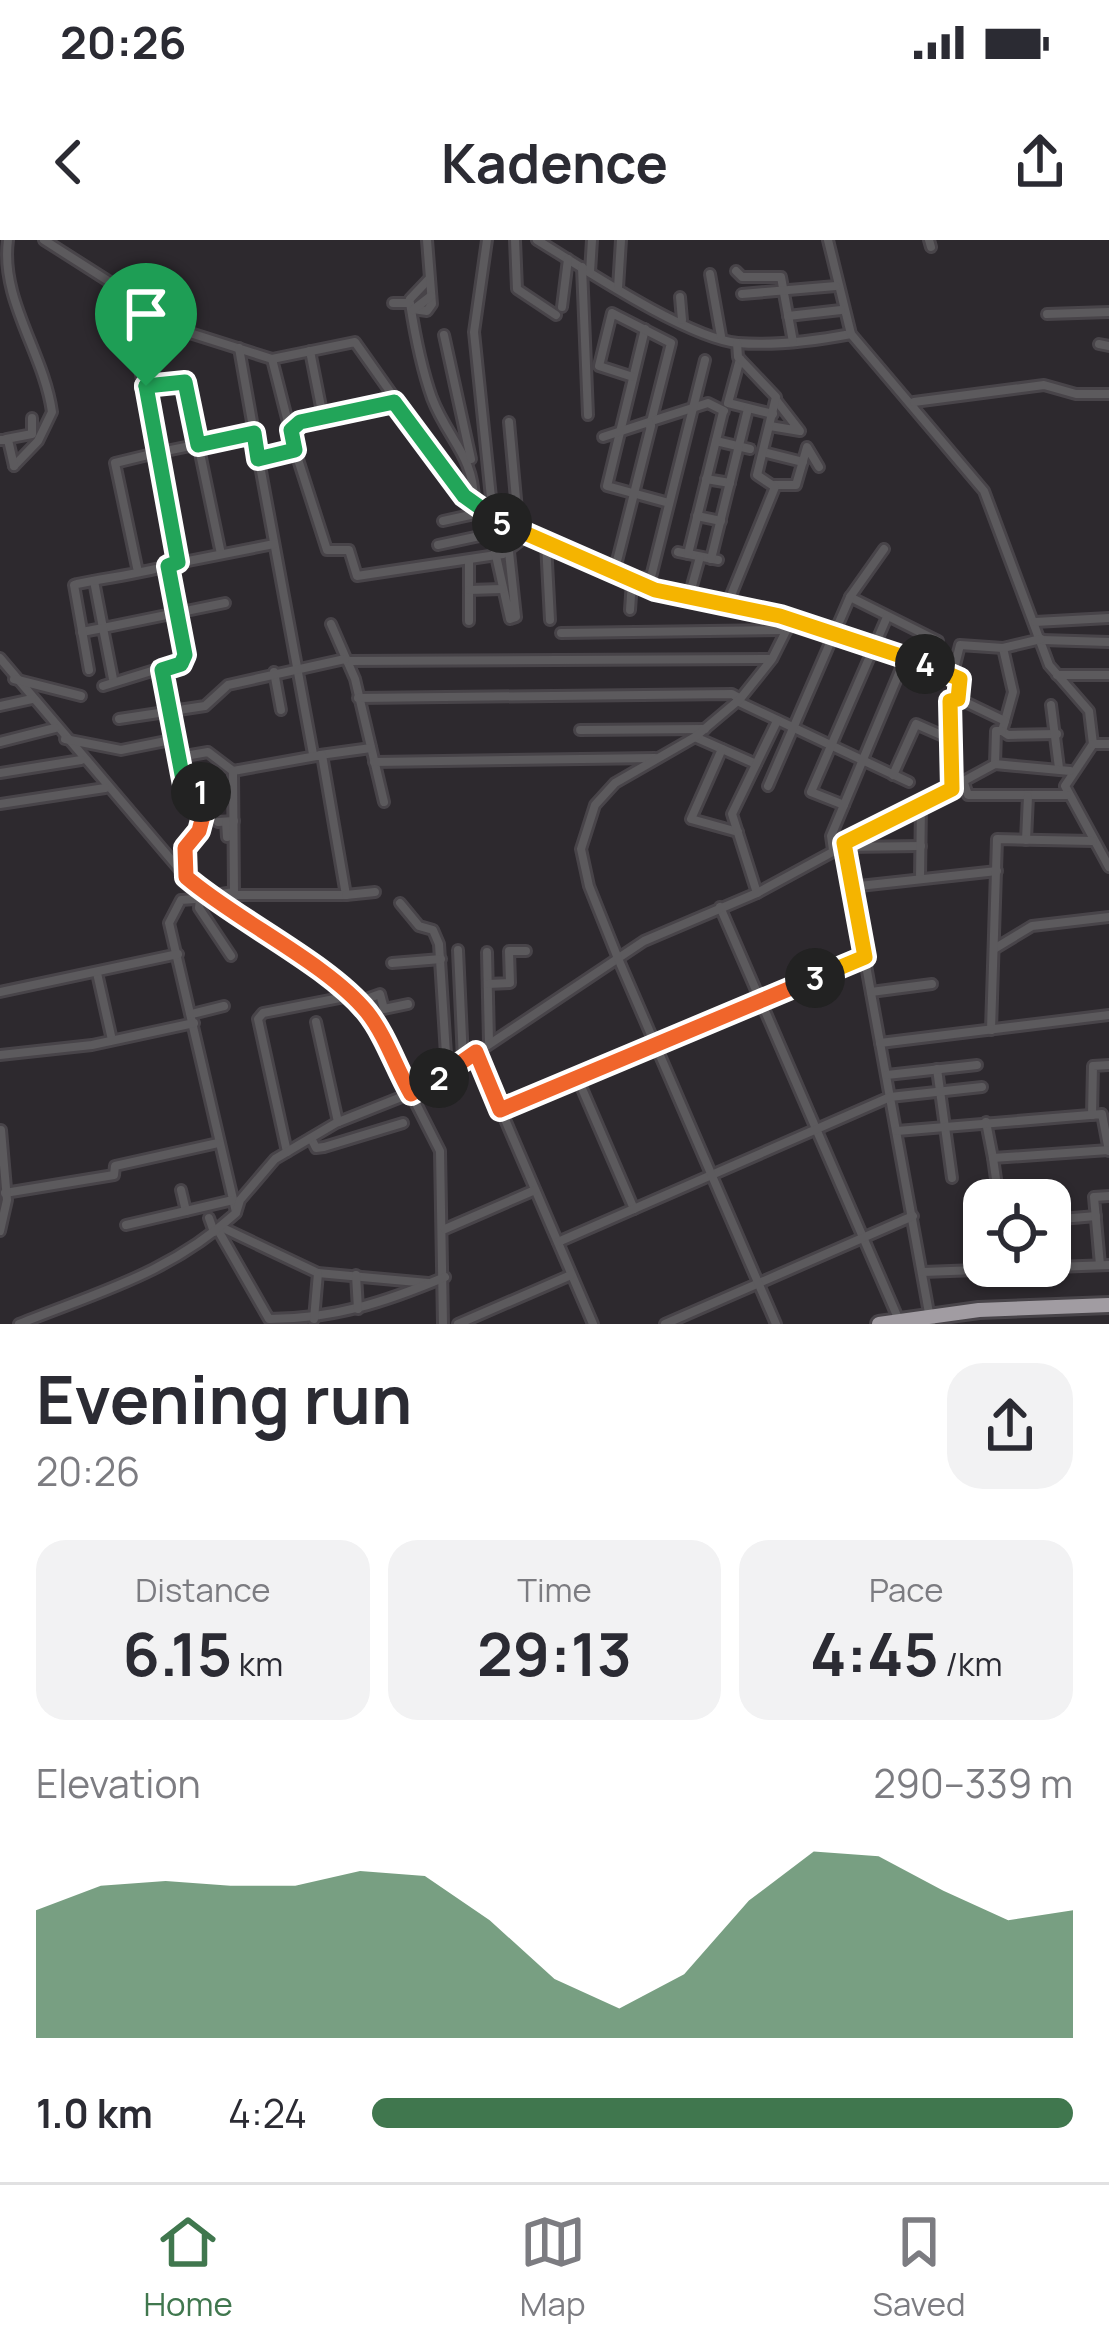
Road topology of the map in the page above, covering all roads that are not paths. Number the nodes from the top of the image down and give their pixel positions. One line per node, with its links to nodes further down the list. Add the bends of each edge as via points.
1 (8, 240): 60 (street, via 4,282 36,350 52,412 14,466)
2 (44, 240): 18 (street)
3 (427, 240): 14 (street)
4 (487, 240): 77 (street, via 474,332)
5 (514, 240): 10 (street, via 518,289 559,311)
6 (537, 240): 10 (street)
7 (592, 240): 11 (street)
8 (621, 240): 16 (street)
9 (828, 240): 15 (street)
10 (568, 259): 11 (street)
11 (586, 270): 16 (street); 50 (street)
12 (736, 271): 17 (street, via 742,278 781,277)
13 (710, 274): 31 (street)
14 (428, 280): 22 (street); 22 (street, via 430,309)
15 (836, 286): 17 (street); 23 (street)
16 (618, 289): 27 (street)
17 (784, 291): 19 (street); 26 (street)
18 (118, 292): 34 (street, via 190,333); 41 (street)
19 (742, 294)
20 (680, 297): 27 (street)
21 (393, 303): 22 (street)
22 (411, 306): 69 (street, via 432,398)
23 (841, 310): 26 (street); 29 (street)
24 (1109, 312): 25 (street)
25 (1047, 314)
26 (788, 316): 32 (street)
27 (682, 321): 31 (street)
28 (645, 329): 39 (street); 39 (street, via 610,315 598,366); 53 (street, via 671,344)
29 (851, 334): 32 (street); 45 (street)
30 (444, 335): 69 (street)
31 (721, 338): 33 (street)
32 (793, 342): 33 (street)
33 (737, 343): 37 (street)
34 (239, 349): 36 (street); 58 (street)
35 (310, 351): 36 (street); 44 (street, via 355,342); 51 (street)
36 (272, 358): 56 (street)
37 (740, 359): 43 (street); 47 (street)
38 (705, 360): 46 (street)
39 (633, 376): 57 (street)
40 (1109, 381): 42 (street)
41 (143, 389): 62 (street, via 185,382); 66 (street)
42 (1109, 394): 45 (street, via 1044,385)
43 (776, 400): 49 (street); 55 (street, via 800,431)
44 (394, 402): 51 (street); 76 (street)
45 (914, 402): 109 (street, via 991,502)
46 (692, 407): 47 (street); 53 (street); 75 (street)
47 (726, 408): 48 (street); 61 (street)
48 (748, 409): 49 (street); 63 (street)
49 (773, 414): 55 (street)
50 (588, 415)
51 (323, 417): 56 (street)
52 (32, 418): 60 (street, via 32,434)
53 (652, 421): 57 (street); 74 (street)
54 (509, 422): 82 (street)
55 (770, 426): 65 (street)
56 (291, 430): 64 (street)
57 (620, 431): 59 (street); 74 (street, via 607,486)
58 (254, 433): 62 (street); 67 (street)
59 (604, 437)
60 (3, 439)
61 (716, 441): 63 (street); 71 (street)
62 (198, 445): 66 (street); 88 (street)
63 (744, 447): 72 (street)
64 (295, 450): 67 (street); 91 (street, via 327,550 350,550 358,575)
65 (763, 452): 68 (street); 73 (street, via 757,476)
66 (156, 453): 92 (street); 94 (street, via 115,464)
67 (258, 459): 84 (street)
68 (803, 462): 70 (street, via 808,447); 73 (street, via 796,485)
69 (472, 466): 76 (street)
70 (819, 467)
71 (706, 478): 72 (street); 78 (street)
72 (730, 484): 80 (street)
73 (774, 485): 102 (street)
74 (634, 495): 75 (street); 93 (street)
75 (669, 503): 93 (street, via 649,579)
76 (474, 504): 77 (street)
77 (488, 515): 79 (street); 81 (street); 82 (street)
78 (698, 516): 80 (street); 90 (street, via 683,553)
79 (442, 521)
80 (721, 521): 90 (street, via 714,560)
81 (488, 534): 85 (street); 89 (street)
82 (522, 535): 83 (street); 87 (street)
83 (546, 543): 93 (street); 107 (street)
84 (274, 544): 88 (street); 125 (street)
85 (438, 545)
86 (884, 549): 99 (street)
87 (509, 551): 89 (street); 97 (street, via 515,619 508,618)
88 (221, 554): 92 (street)
89 (495, 555): 91 (street); 97 (street)
90 (700, 557): 100 (street)
91 (469, 560): 98 (street)
92 (173, 564): 94 (street); 104 (street)
93 (615, 571): 96 (street)
94 (138, 572): 95 (street)
95 (94, 580): 112 (street); 113 (street, via 73,587)
96 (632, 581): 100 (street); 103 (street)
97 (502, 589): 98 (street)
98 (469, 590): 108 (street)
99 (850, 597): 105 (street); 115 (street)
100 (688, 600): 102 (street)
101 (225, 603): 104 (street)
102 (728, 605): 111 (street)
103 (629, 610)
104 (178, 613): 112 (street); 127 (street, via 185,658)
105 (887, 617): 118 (street); 124 (street, via 938,641)
106 (1109, 618): 109 (street)
107 (550, 620)
108 (470, 621)
109 (1035, 622): 116 (street)
110 (331, 624): 123 (street)
111 (789, 625): 114 (street); 115 (street); 121 (street)
112 (103, 628): 113 (street); 133 (street)
113 (82, 632): 126 (street)
114 (561, 633)
115 (833, 634): 118 (street); 149 (street)
116 (1041, 639): 117 (street); 119 (street); 128 (street)
117 (1109, 642)
118 (872, 648): 122 (street); 159 (street)
119 (1003, 648): 130 (street, via 961,644); 146 (street, via 1012,692)
120 (0, 658): 131 (street)
121 (772, 659): 123 (street); 139 (street)
122 (904, 659): 124 (street); 166 (street)
123 (350, 660): 125 (street); 136 (street)
124 (927, 665): 130 (street)
125 (298, 667): 129 (street); 162 (street)
126 (89, 670)
127 (162, 670): 133 (street); 142 (street)
128 (1052, 671): 132 (street); 157 (street, via 1089,711)
129 (274, 672): 142 (street, via 228,685 205,706); 143 (street)
130 (953, 673): 138 (street)
131 (8, 674): 135 (street); 137 (street)
132 (1109, 675)
133 (113, 679): 134 (street)
134 (103, 686)
135 (81, 696)
136 (358, 698): 139 (street); 160 (street)
137 (32, 699): 141 (street); 147 (street)
138 (958, 699): 146 (street); 153 (street, via 950,701)
139 (738, 700): 145 (street); 148 (street)
140 (1051, 705): 151 (street)
141 (0, 706)
142 (170, 710): 144 (street); 155 (street)
143 (281, 710)
144 (119, 719)
145 (777, 721): 149 (street); 168 (street)
146 (1004, 726): 151 (street, via 1008,736); 169 (street, via 996,731)
147 (55, 728): 154 (street); 156 (street)
148 (706, 729): 150 (street); 152 (street)
149 (793, 729): 159 (street); 176 (street)
150 (580, 730)
151 (1057, 734): 170 (street)
152 (694, 737): 161 (street); 164 (street)
153 (948, 738): 173 (street, via 916,724); 178 (street)
154 (65, 739): 155 (street, via 124,749); 165 (street)
155 (176, 739): 163 (street)
156 (0, 742)
157 (1094, 744): 158 (street); 170 (street)
158 (1109, 744)
159 (830, 746): 166 (street); 184 (street, via 811,791)
160 (371, 748): 162 (street); 167 (street)
161 (722, 749): 168 (street); 186 (street, via 691,818)
162 (317, 754): 171 (street); 201 (street)
163 (179, 757): 171 (street, via 208,752); 195 (street, via 186,788 208,797 185,848)
164 (658, 758): 167 (street); 212 (street, via 615,783 584,826 589,886)
165 (83, 760): 172 (street); 177 (street)
166 (861, 760): 173 (street); 184 (street)
167 (374, 762): 181 (street)
168 (756, 764): 186 (street, via 732,814)
169 (995, 764): 170 (street); 175 (street)
170 (1065, 770): 180 (street)
171 (233, 772): 185 (street)
172 (0, 773)
173 (893, 776): 174 (street)
174 (909, 782)
175 (964, 784): 178 (street); 179 (street, via 968,795)
176 (768, 786)
177 (106, 788): 182 (street); 195 (street)
178 (952, 789): 183 (street)
179 (1028, 796): 180 (street); 188 (street)
180 (1067, 796): 189 (street)
181 (383, 802)
182 (0, 804)
183 (921, 804): 190 (street); 191 (street)
184 (844, 805): 192 (street)
185 (226, 822): 187 (street); 200 (street)
186 (737, 832): 199 (street)
187 (227, 837)
188 (1026, 840): 189 (street); 194 (street, via 997,839)
189 (1094, 841): 193 (street)
190 (844, 845): 191 (street); 192 (street); 197 (street)
191 (921, 846): 196 (street)
192 (832, 850): 199 (street)
193 (1109, 867)
194 (997, 871): 196 (street); 206 (street)
195 (186, 877): 202 (street)
196 (920, 879): 197 (street)
197 (850, 887): 213 (street)
198 (375, 892): 201 (street)
199 (757, 893): 204 (street)
200 (232, 895): 201 (street); 202 (street)
201 (346, 895)
202 (206, 897): 210 (street, via 172,909); 211 (street, via 199,908); 221 (street)
203 (400, 903): 214 (street, via 433,931)
204 (720, 907): 212 (street); 222 (street)
205 (1109, 917): 206 (street, via 1032,926)
206 (994, 949): 228 (street)
207 (458, 950): 235 (street)
208 (526, 950): 217 (street, via 509,951 510,983)
209 (487, 952): 217 (street)
210 (178, 955): 216 (street); 226 (street)
211 (231, 956)
212 (617, 956): 230 (street); 232 (street)
213 (865, 957): 220 (street); 222 (street)
214 (441, 959): 215 (street); 239 (street)
215 (392, 963)
216 (97, 973): 219 (street); 229 (street)
217 (488, 983): 230 (street)
218 (932, 984): 220 (street)
219 (0, 992)
220 (872, 992): 231 (street)
221 (354, 999): 223 (street, via 380,994 384,1009); 244 (street, via 376,1024); 260 (street, via 258,1019)
222 (760, 1001): 232 (street); 255 (street)
223 (409, 1004)
224 (224, 1006): 226 (street)
225 (1109, 1015): 228 (street)
226 (193, 1018): 229 (street); 258 (street)
227 (316, 1022): 249 (street)
228 (991, 1030): 231 (street)
229 (112, 1040): 234 (street)
230 (489, 1043): 233 (street)
231 (880, 1043): 240 (street)
232 (657, 1047): 241 (street); 262 (street)
233 (476, 1052): 235 (street); 247 (street)
234 (0, 1055)
235 (463, 1061): 239 (street)
236 (977, 1065): 238 (street)
237 (1109, 1065): 248 (street, via 1093,1066)
238 (937, 1069): 240 (street); 243 (street)
239 (447, 1072): 244 (street)
240 (887, 1075): 245 (street)
241 (577, 1077): 247 (street); 270 (street)
242 (982, 1087): 243 (street)
243 (940, 1092): 245 (street); 252 (street)
244 (411, 1094): 246 (street); 279 (street, via 440,1151)
245 (890, 1096): 255 (street); 256 (street)
246 (374, 1108): 249 (street); 254 (street)
247 (500, 1110): 266 (street)
248 (1092, 1114): 250 (street); 259 (street, via 1102,1114)
249 (338, 1122): 257 (street)
250 (986, 1122): 252 (street); 261 (street)
251 (403, 1123): 254 (street)
252 (945, 1126): 256 (street); 263 (street)
253 (1, 1130): 267 (street)
254 (379, 1130): 257 (street, via 316,1148)
255 (815, 1130): 262 (street); 282 (street)
256 (897, 1131): 274 (street)
257 (310, 1138): 260 (street)
258 (218, 1143): 267 (street, via 116,1166 113,1175); 269 (street)
259 (1109, 1150): 261 (street)
260 (287, 1152): 272 (street, via 256,1177)
261 (993, 1158): 264 (street)
262 (711, 1175): 270 (street); 292 (street)
263 (952, 1178)
264 (996, 1179)
265 (181, 1190): 271 (street)
266 (535, 1190): 279 (street); 283 (street)
267 (5, 1193): 273 (street)
268 (1109, 1196): 275 (street, via 1094,1197)
269 (233, 1200): 271 (street); 272 (street)
270 (634, 1209): 283 (street)
271 (186, 1211): 278 (street)
272 (236, 1213): 280 (street)
273 (1, 1214): 281 (street)
274 (913, 1216): 282 (street); 287 (street)
275 (1096, 1216): 277 (street); 284 (street)
276 (209, 1218): 280 (street)
277 (1071, 1218)
278 (126, 1225)
279 (445, 1229): 291 (street)
280 (218, 1230): 288 (street); 298 (street, via 269,1319); 301 (street, via 123,1288)
281 (0, 1231)
282 (862, 1238): 292 (street); 300 (street)
283 (558, 1242): 290 (street)
284 (1105, 1264): 285 (street)
285 (1071, 1265)
286 (963, 1270): 287 (street)
287 (923, 1272): 299 (street)
288 (318, 1274): 289 (street); 298 (street)
289 (356, 1275): 293 (street); 296 (street)
290 (571, 1275): 303 (street); 304 (street)
291 (445, 1277): 293 (street); 302 (street)
292 (759, 1283): 305 (street); 306 (street)
293 (430, 1284): 296 (street)
294 (1109, 1305): 295 (highway)
295 (1067, 1307): 297 (highway); 307 (street)
296 (358, 1309): 298 (street)
297 (974, 1317): 299 (highway)
298 (314, 1319)
299 (932, 1319): 300 (highway)
300 (888, 1322)
301 (19, 1324)
302 (443, 1324)
303 (458, 1324)
304 (592, 1324)
305 (665, 1324)
306 (776, 1324)
307 (1070, 1324)

